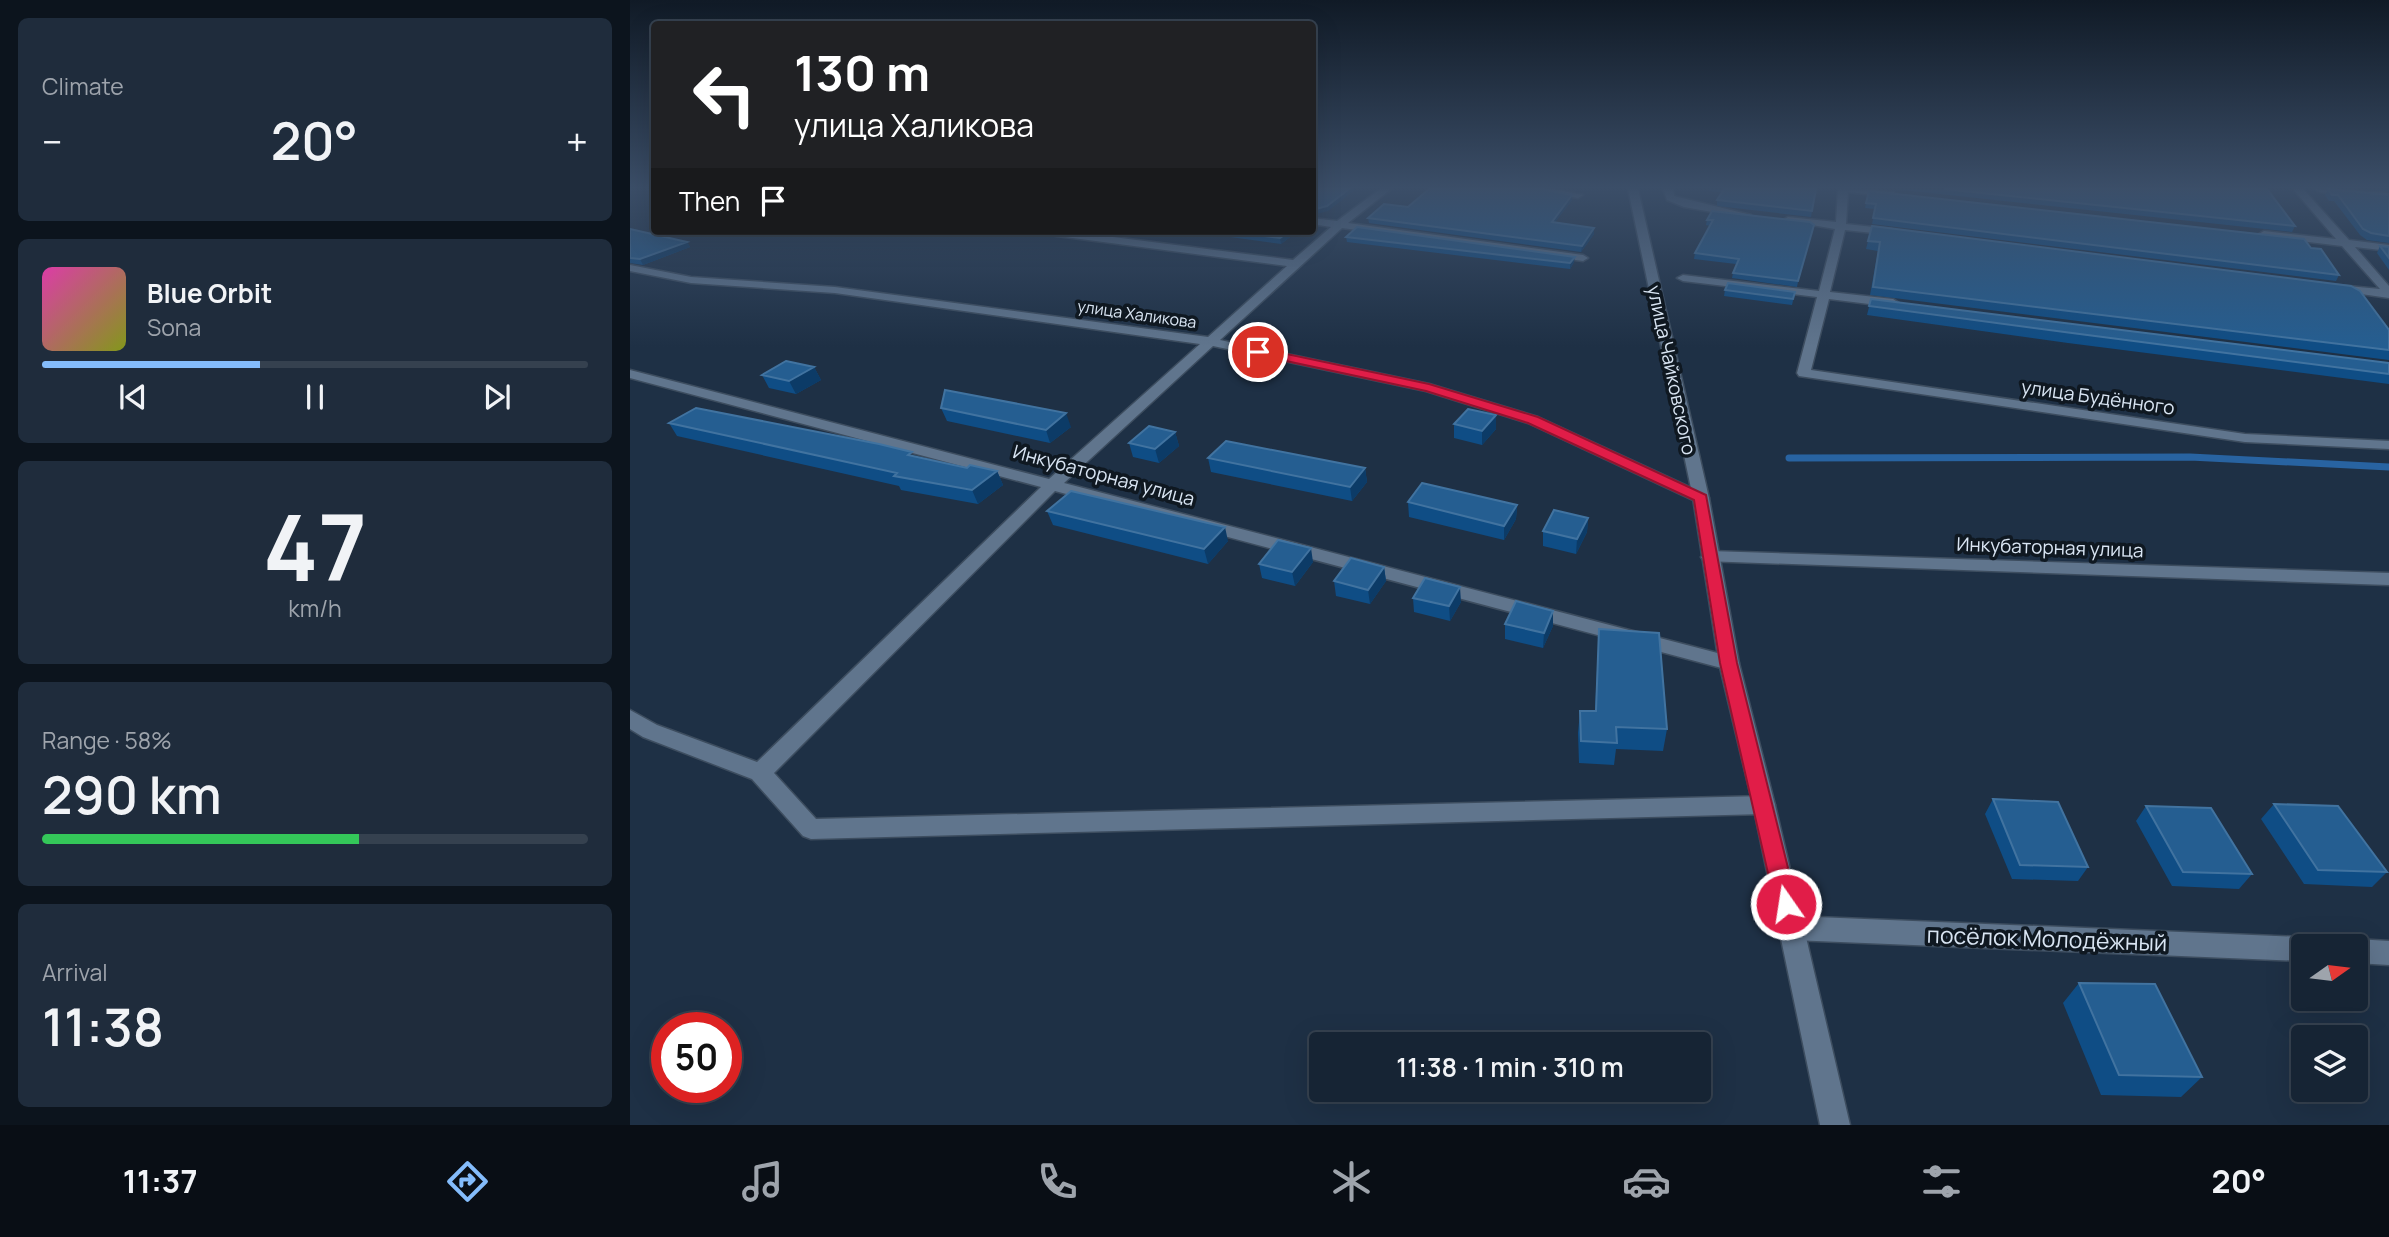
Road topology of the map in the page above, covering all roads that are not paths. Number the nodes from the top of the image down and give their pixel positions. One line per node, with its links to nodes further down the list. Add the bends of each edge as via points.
1 (1123, 242): 10 (street)
2 (1321, 242): 10 (street)
3 (1461, 242): 9 (street)
4 (1644, 242): 21 (street, улица Чайковского)
5 (1837, 242): 14 (street)
6 (2333, 242): 7 (street)
7 (2347, 243): 8 (street); 15 (street)
8 (2389, 248)
9 (1583, 258)
10 (1296, 264): 17 (street)
11 (630, 268): 17 (street, улица Халикова, via 691,280 835,290)
12 (1683, 278): 14 (street)
13 (2320, 285): 15 (street)
14 (1824, 294): 16 (street); 19 (street, улица Будённого, via 1804,373 2245,438)
15 (2389, 294)
16 (1907, 305)
17 (1209, 341): 20 (street); 21 (street, улица Халикова, via 1429,388 1533,420)
18 (630, 374): 20 (street, Инкубаторная улица)
19 (2389, 444)
20 (1054, 483): 24 (street, Инкубаторная улица); 26 (street)
21 (1700, 498): 22 (street, улица Чайковского)
22 (1710, 557): 23 (street, Инкубаторная улица); 24 (street, улица Чайковского)
23 (2389, 579)
24 (1728, 663): 27 (street, улица Чайковского)
25 (630, 718): 26 (street, via 650,731)
26 (760, 773): 27 (street, via 811,829)
27 (1764, 805): 28 (street, улица Чайковского)
28 (1792, 928): 29 (street, посёлок Молодёжный); 32 (street, улица Чайковского)
29 (2291, 949)
30 (2368, 952): 31 (street)
31 (2389, 953)
32 (1835, 1125)

